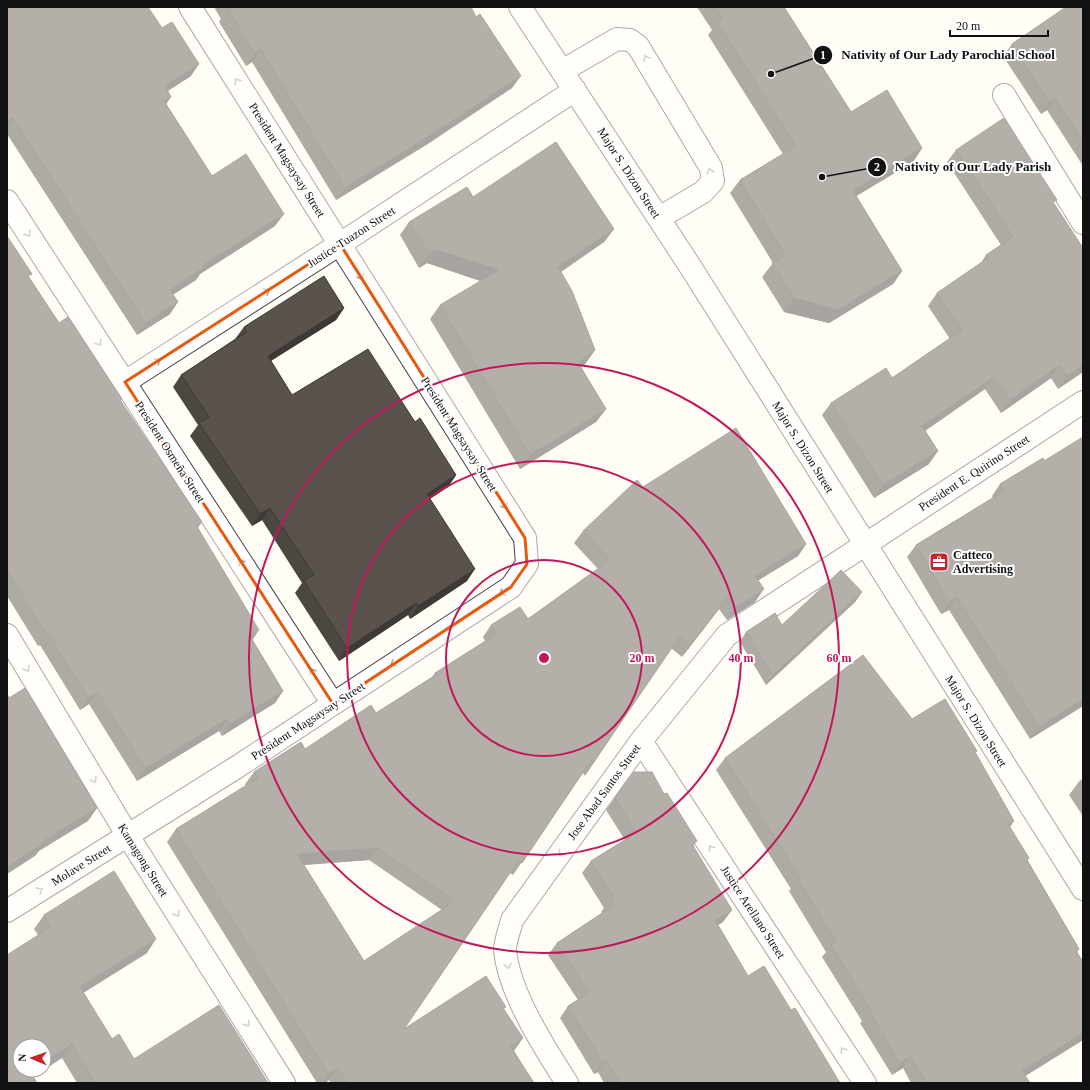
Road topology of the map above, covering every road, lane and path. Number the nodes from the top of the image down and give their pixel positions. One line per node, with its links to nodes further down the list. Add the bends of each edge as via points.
1 (190, 7): 9 (street, President Magsaysay Street, one-way to 1)
2 (520, 7): 3 (street, Major S. Dizon Street)
3 (562, 71): 4 (street, Major S. Dizon Street); 7 (street, one-way to 3, via 703,192 713,181 711,168 638,46 630,40 617,40)
4 (575, 90): 7 (street, Major S. Dizon Street); 9 (street, Justice Tuazon Street)
5 (1004, 95): 8 (street)
6 (7, 201): 10 (street, President Osmeña Street, one-way to 10)
7 (659, 218): 12 (street, Major S. Dizon Street)
8 (1083, 223)
9 (340, 244): 10 (street, Justice Tuazon Street, one-way to 9); 15 (street, President Magsaysay Street, one-way to 15, via 525,538 526,564 510,587)
10 (125, 382): 15 (street, President Osmeña Street, one-way to 10)
11 (1083, 402): 12 (street, President E. Quirino Street)
12 (864, 544): 13 (street, President E. Quirino Street); 19 (street, Major S. Dizon Street)
13 (842, 561): 16 (street, Jose Abad Santos Street, via 727,635)
14 (7, 635): 18 (street, Kamagong Street, one-way to 18)
15 (333, 704): 17 (street, President Magsaysay Street)
16 (641, 741): 22 (street, Jose Abad Santos Street, one-way to 22, via 512,920 505,949 510,976 537,1037); 23 (street, Justice Arellano Street, one-way to 16)
17 (237, 767): 18 (street, Molave Street)
18 (128, 836): 20 (street, Molave Street, one-way to 18); 21 (street, Kamagong Street, one-way to 21)
19 (1083, 889)
20 (7, 911)
21 (284, 1083)
22 (567, 1083)
23 (864, 1083)

